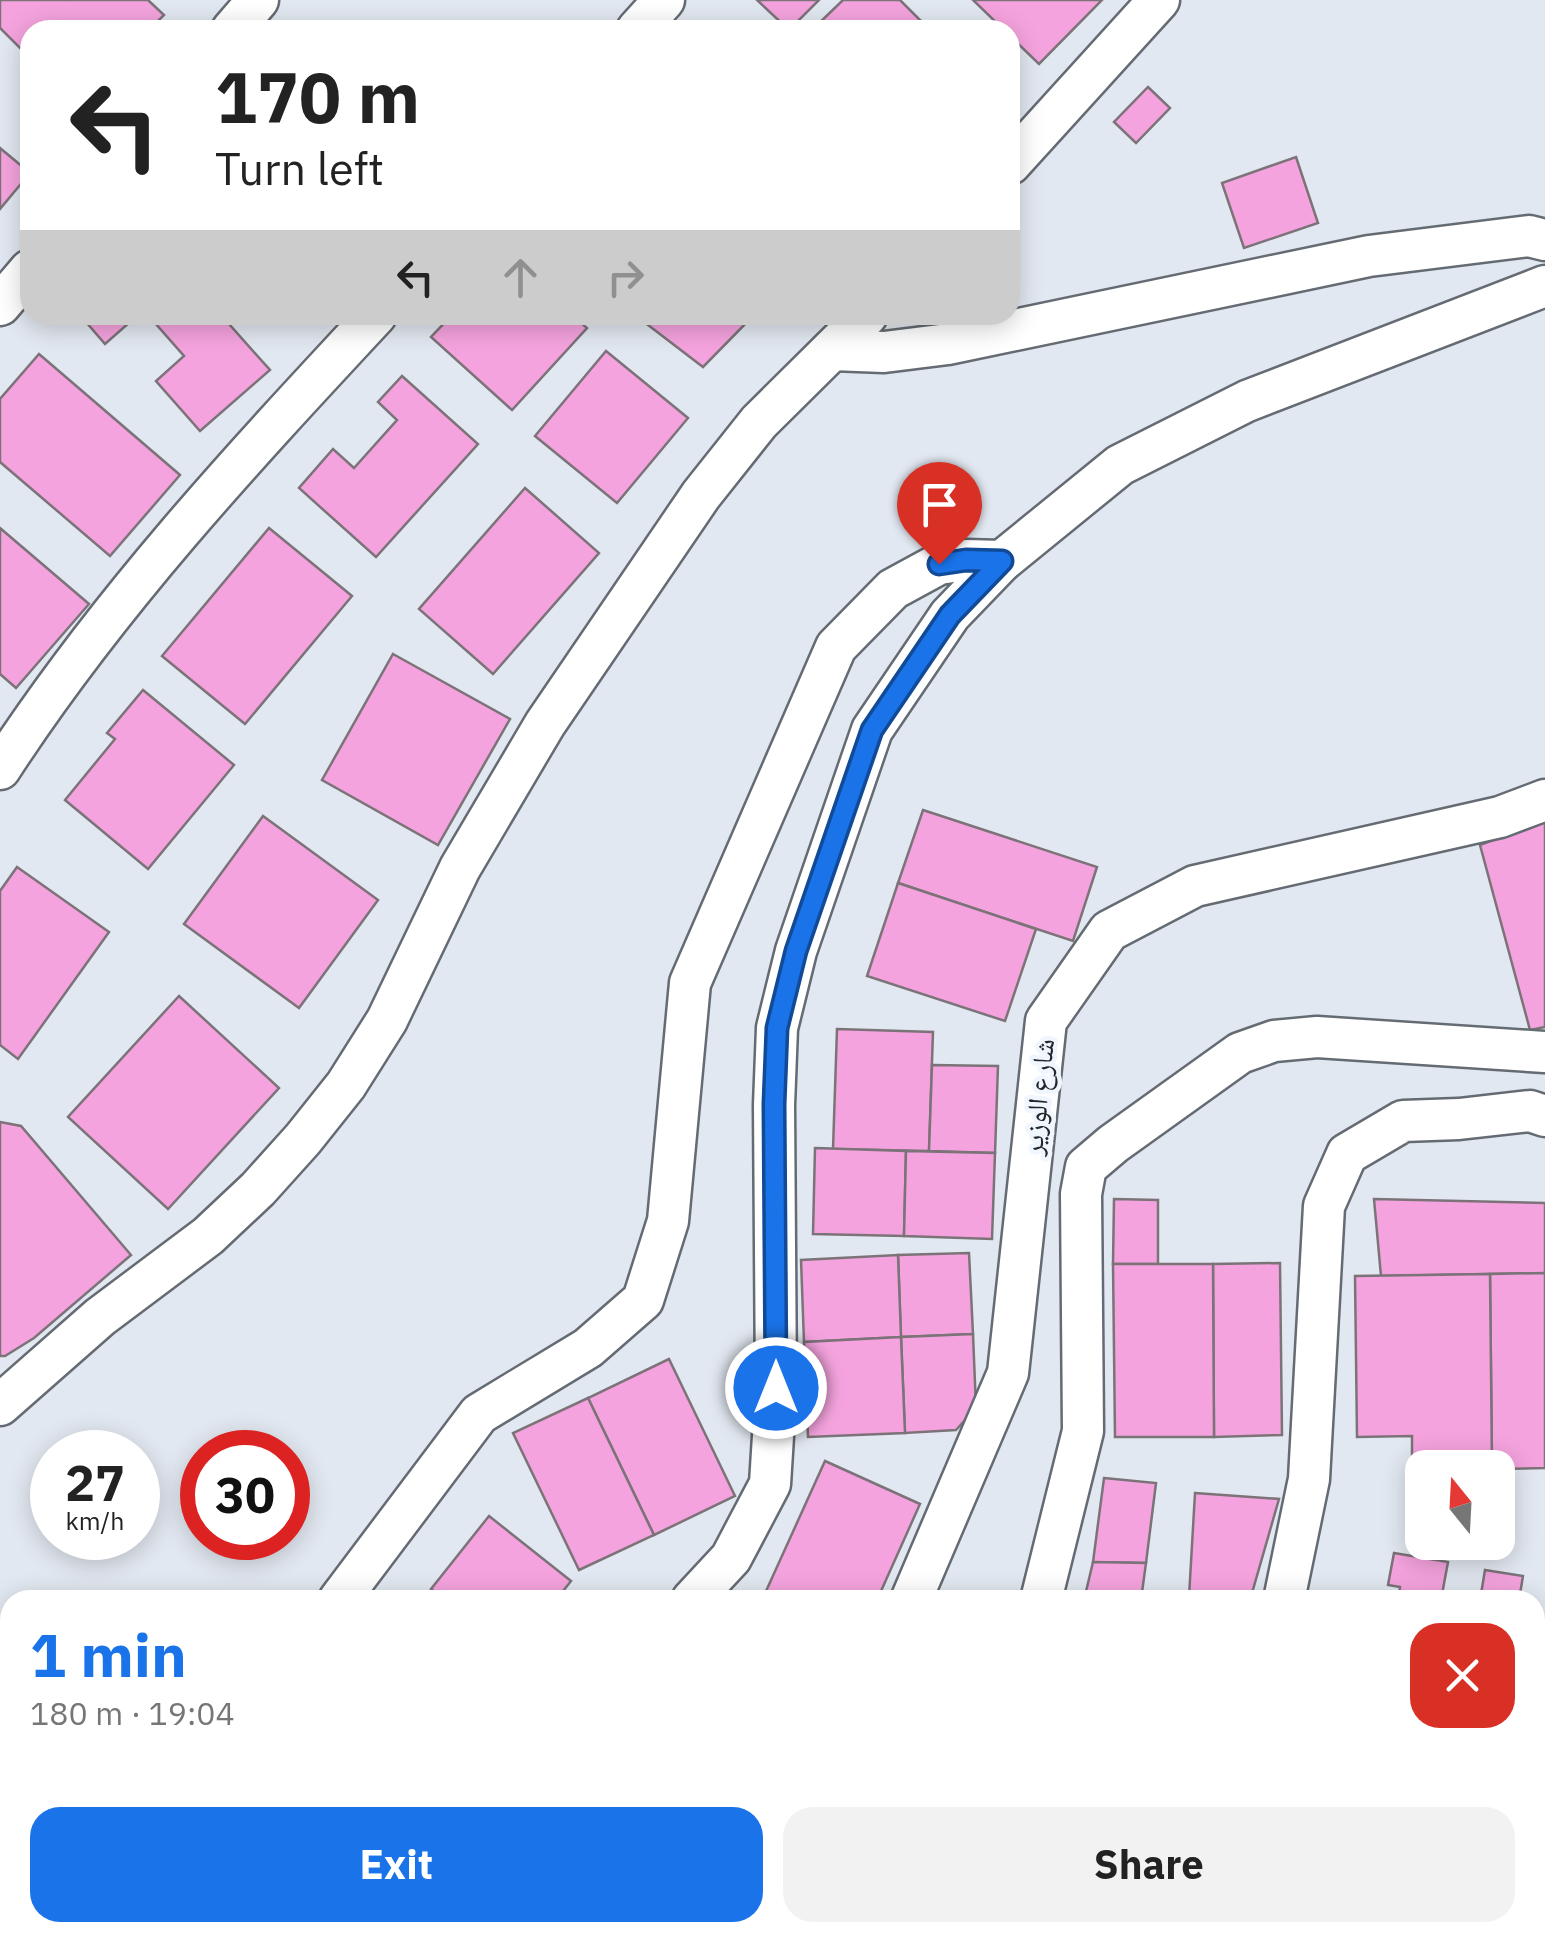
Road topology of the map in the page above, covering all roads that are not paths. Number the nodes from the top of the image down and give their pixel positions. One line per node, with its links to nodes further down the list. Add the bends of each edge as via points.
1 (258, 0): 4 (street)
2 (664, 0): 5 (street)
3 (1159, 0): 6 (street)
4 (241, 20)
5 (645, 20)
6 (1020, 153)
7 (1545, 240): 13 (street, via 1529,236 1368,256 948,344)
8 (20, 282): 10 (street)
9 (1545, 286): 14 (street, via 1246,401 1120,465)
10 (0, 305)
11 (367, 325): 15 (street, via 153,560)
12 (857, 325): 13 (street)
13 (832, 350): 19 (street, via 759,422 701,495 556,707 460,868 387,1020 346,1086 258,1190)
14 (1002, 561): 20 (street, via 939,564 893,589 836,648 690,983 668,1222 643,1300 588,1348 479,1414); 21 (street, via 950,615 872,730 796,951 777,1028 770,1484 731,1558)
15 (0, 769)
16 (1545, 800): 22 (street, شارع الوزير, via 1500,817 1195,886 1109,930 1046,1021 1008,1373)
17 (1545, 1052): 23 (street, via 1317,1037 1274,1041 1240,1054 1086,1167 1084,1431)
18 (1540, 1111): 24 (street, via 1402,1121 1347,1154 1324,1206 1309,1479)
19 (0, 1405)
20 (347, 1590)
21 (701, 1590)
22 (915, 1590)
23 (1044, 1590)
24 (1286, 1590)

